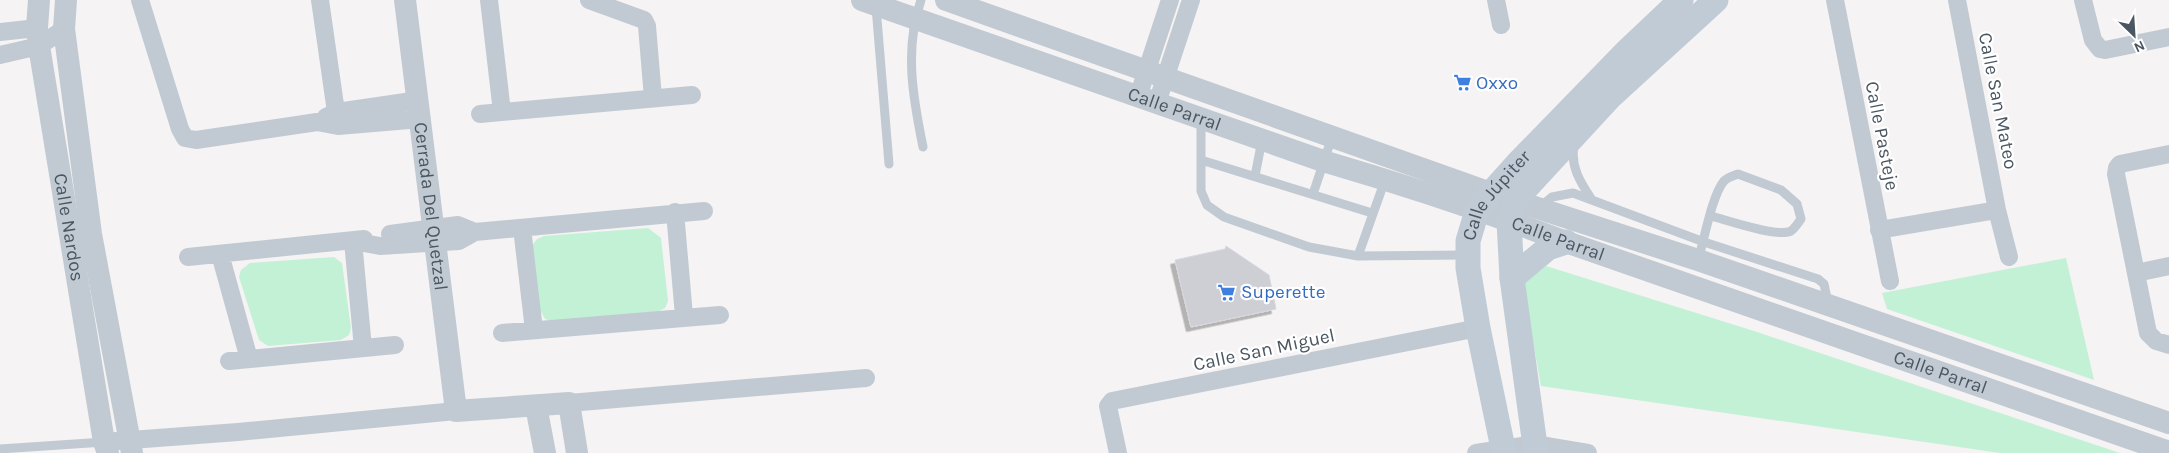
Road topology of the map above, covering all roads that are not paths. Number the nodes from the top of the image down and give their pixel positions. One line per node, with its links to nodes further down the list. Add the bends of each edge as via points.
1 (39, 0): 22 (street, Calle Nardos)
2 (66, 0): 20 (street, Calle Nardos)
3 (140, 0): 32 (street, via 185,138 196,140)
4 (320, 0): 32 (street)
5 (405, 0): 29 (street, Cerrada Del Quetzal)
6 (489, 0): 30 (street)
7 (589, 0): 27 (street, via 644,20)
8 (946, 0): 25 (street, Calle Parral)
9 (1170, 0): 25 (street, via 1160,27)
10 (1191, 0): 25 (street)
11 (1496, 0): 19 (street)
12 (1681, 0): 46 (main road, Calle Júpiter, via 1628,50)
13 (1716, 0): 34 (main road, Calle Júpiter, via 1610,97)
14 (1835, 0): 55 (street, Calle Pasteje)
15 (1957, 0): 50 (street, Calle San Mateo)
16 (2084, 0): 23 (street, via 2093,40 2100,49)
17 (869, 2): 18 (street, Calle Parral); 41 (lane)
18 (918, 9): 28 (street, Calle Parral); 37 (lane, via 911,78)
19 (1501, 24)
20 (64, 29): 22 (street); 84 (street, Calle Nardos, via 91,234)
21 (0, 32): 22 (street)
22 (38, 37): 24 (street); 85 (street, Calle Nardos)
23 (2169, 37)
24 (0, 55)
25 (1156, 75): 28 (street); 35 (street, Calle Parral)
26 (692, 95): 27 (street)
27 (653, 98): 30 (street)
28 (1148, 100): 33 (street, Calle Parral)
29 (420, 109): 32 (street); 56 (street, Cerrada Del Quetzal)
30 (502, 112): 31 (street)
31 (480, 114)
32 (337, 119)
33 (1201, 119): 36 (street, Calle Parral); 39 (lane)
34 (1577, 132): 45 (lane, via 1572,155 1575,170); 49 (main road, Calle Júpiter)
35 (1332, 137): 40 (lane); 46 (street, Calle Parral)
36 (1262, 140): 40 (street, Calle Parral); 42 (lane)
37 (923, 147)
38 (2169, 154): 66 (street, via 2120,164 2117,168)
39 (1201, 160): 42 (lane); 62 (lane, via 1201,191 1207,205 1224,216 1309,247)
40 (1323, 161): 43 (street, Calle Parral); 44 (lane)
41 (889, 164)
42 (1255, 176): 44 (lane)
43 (1385, 180): 46 (street, Calle Parral); 52 (lane)
44 (1313, 194): 52 (lane)
45 (1592, 201): 47 (lane, via 1565,193 1552,196); 59 (lane)
46 (1484, 202): 49 (street, Calle Parral); 61 (main road, Calle Júpiter, via 1468,241)
47 (1539, 208): 49 (street, Calle Parral); 59 (street, Calle Parral)
48 (704, 210): 51 (street)
49 (1512, 210): 58 (street, Calle Parral); 67 (main road, Calle Júpiter)
50 (1997, 210): 55 (street); 64 (street, Calle San Mateo)
51 (675, 212): 54 (street); 70 (street)
52 (1372, 212): 62 (lane)
53 (1711, 216): 53 (lane, via 1784,233 1792,230 1801,219 1797,204 1781,190 1738,174 1726,179 1719,189); 59 (lane)
54 (522, 228): 56 (street, via 475,232 458,225); 72 (street)
55 (1879, 230): 68 (street, Calle Pasteje)
56 (434, 235): 57 (street); 82 (street, Cerrada Del Quetzal)
57 (353, 241): 60 (street); 76 (street)
58 (1566, 242): 67 (main road, via 1548,248); 89 (street, Calle Parral)
59 (1701, 251): 83 (street, Calle Parral, via 1829,305)
60 (220, 254): 63 (street); 77 (street)
61 (1468, 255): 62 (lane); 71 (main road, Calle Júpiter, via 1470,289)
62 (1358, 256)
63 (188, 257)
64 (2009, 257)
65 (2169, 266): 66 (street)
66 (2136, 273): 75 (street, via 2148,333 2156,341)
67 (1512, 278): 87 (main road, Calle Júpiter)
68 (1890, 280)
69 (720, 315): 70 (street)
70 (684, 316): 72 (street)
71 (1478, 328): 88 (main road, Calle Júpiter); 92 (street, Calle San Miguel, via 1112,401 1108,406)
72 (534, 330): 73 (street)
73 (502, 333)
74 (395, 345): 76 (street)
75 (2169, 345)
76 (363, 348): 77 (street)
77 (249, 359): 78 (street)
78 (229, 361)
79 (866, 378): 80 (street)
80 (569, 403): 81 (street); 91 (street)
81 (536, 406): 82 (street); 90 (street)
82 (456, 411): 84 (street)
83 (2169, 423)
84 (131, 446): 85 (street)
85 (106, 447): 86 (lane)
86 (0, 449)
87 (1535, 449): 88 (street); 94 (street)
88 (1503, 451): 93 (street)
89 (2169, 452)
90 (545, 453)
91 (577, 453)
92 (1118, 453)
93 (1476, 453)
94 (1588, 453)

